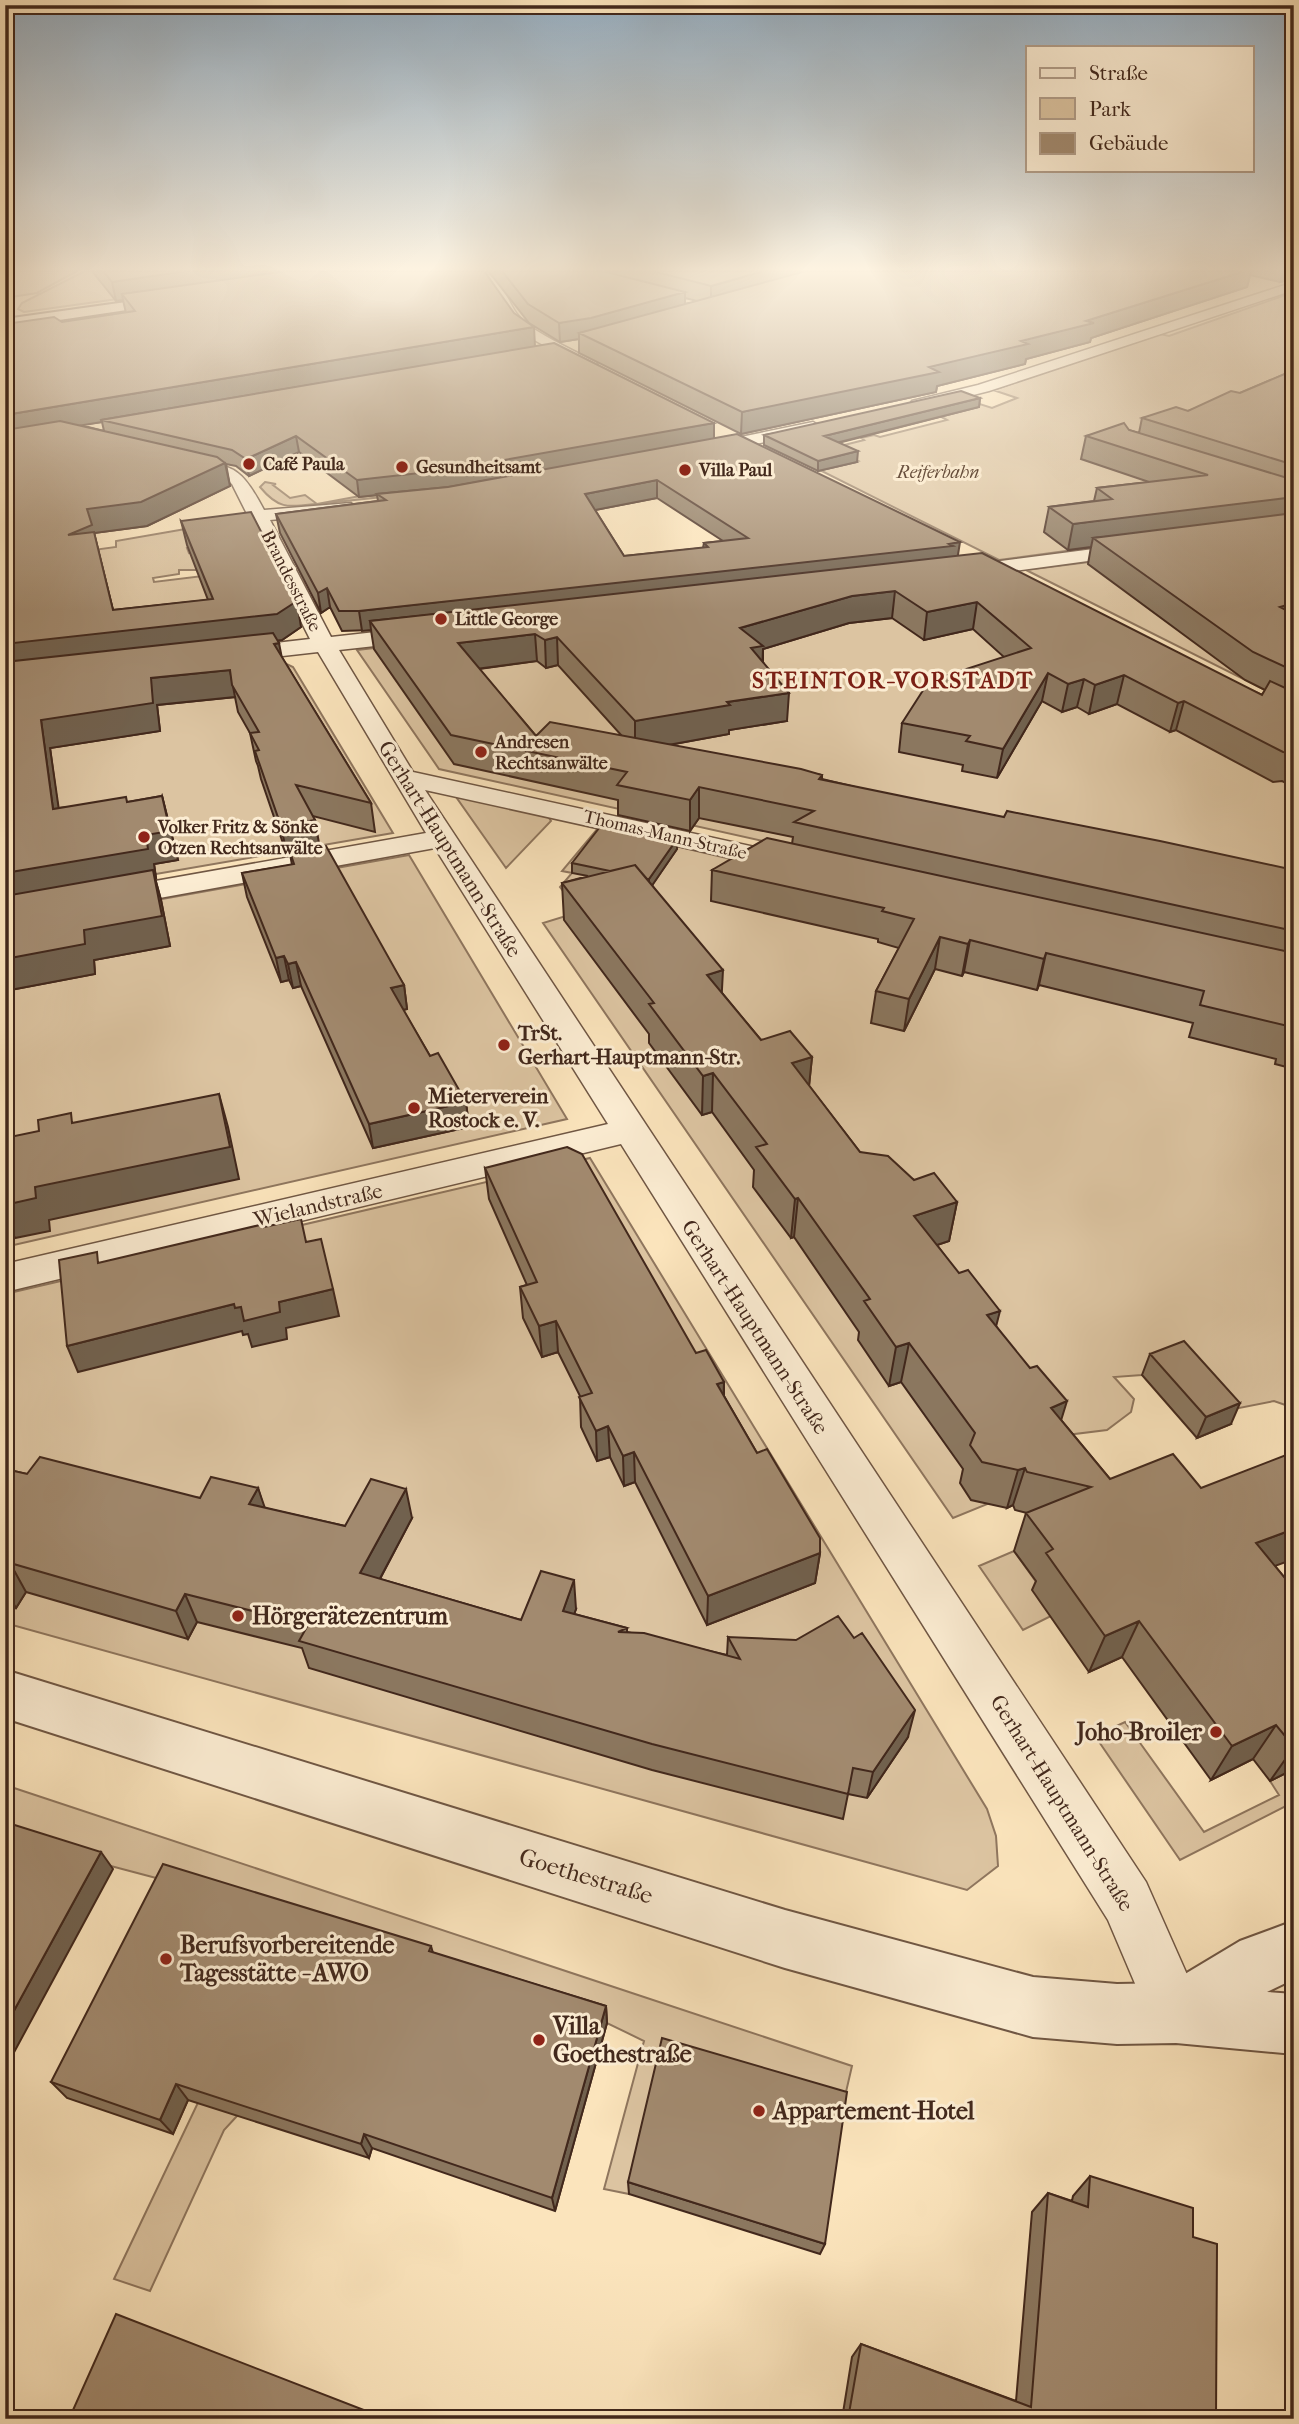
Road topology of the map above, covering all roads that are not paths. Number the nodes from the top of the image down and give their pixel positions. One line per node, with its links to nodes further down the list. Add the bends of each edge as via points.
1 (995, 384): 2 (street)
2 (906, 406)
3 (831, 423): 5 (street)
4 (716, 430): 5 (street)
5 (741, 442): 6 (street); 7 (street)
6 (690, 452)
7 (771, 457)
8 (165, 459): 10 (street, Brandesstraße, via 236,476)
9 (361, 505): 10 (street)
10 (258, 516): 17 (street, Brandesstraße)
11 (1159, 547): 13 (street)
12 (959, 550): 13 (street)
13 (995, 568): 14 (street); 15 (street)
14 (941, 575)
15 (1028, 585)
16 (446, 631): 17 (street)
17 (324, 645): 18 (street); 19 (street, Gerhart-Hauptmann-Straße)
18 (209, 658)
19 (404, 778): 20 (street, Gerhart-Hauptmann-Straße); 21 (street, Thomas-Mann-Straße)
20 (443, 838): 22 (street); 23 (street, Gerhart-Hauptmann-Straße)
21 (824, 871)
22 (90, 901)
23 (630, 1130): 24 (street, Wielandstraße); 27 (street, Gerhart-Hauptmann-Straße, via 1127,1901)
24 (5, 1278)
25 (5, 1695): 27 (street, Goethestraße, via 785,1939 1020,2004 1117,2014)
26 (1294, 1950): 27 (street, via 1261,1962)
27 (1176, 2013): 28 (street, Goethestraße)
28 (1294, 2024)

